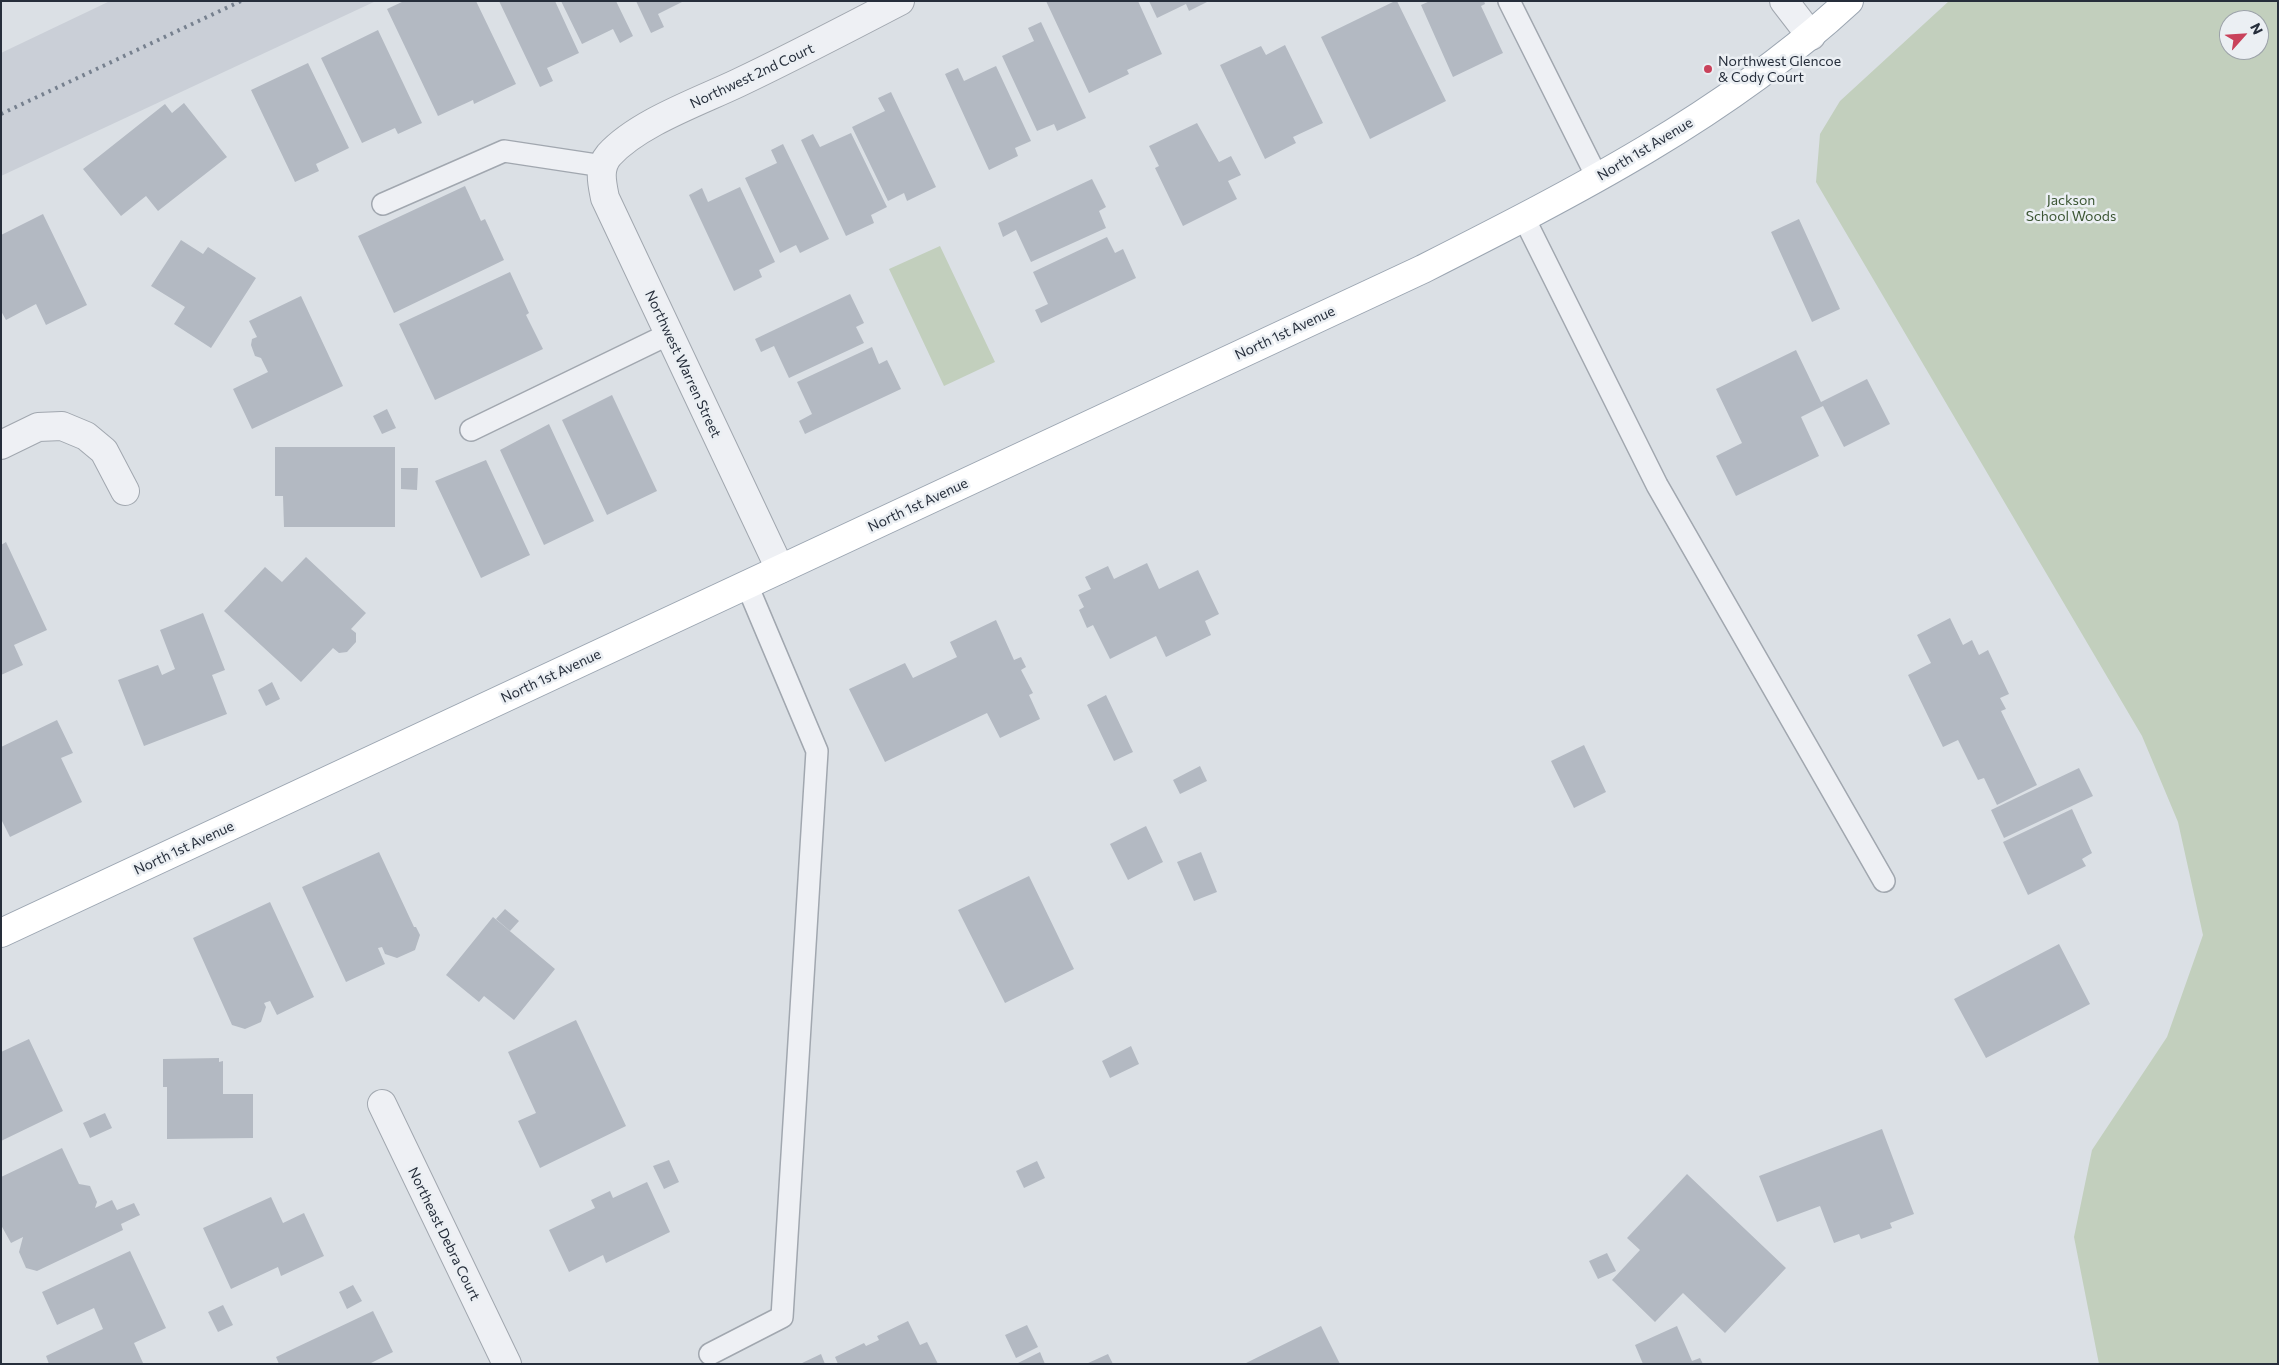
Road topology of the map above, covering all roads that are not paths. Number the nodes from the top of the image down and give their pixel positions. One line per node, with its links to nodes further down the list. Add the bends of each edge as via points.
1 (900, 1): 6 (street, Northwest 2nd Court, via 827,41 642,128)
2 (1509, 1): 7 (lane)
3 (1784, 1): 5 (street)
4 (1849, 1): 5 (main road, North 1st Avenue)
5 (1811, 36): 7 (main road, North 1st Avenue, via 1713,108 1653,147)
6 (605, 161): 8 (lane, via 504,151); 10 (street, Northwest Warren Street, via 601,180 605,198)
7 (1597, 177): 9 (main road, North 1st Avenue)
8 (383, 204)
9 (1524, 218): 14 (main road, North 1st Avenue, via 1423,269); 16 (lane, via 1657,485)
10 (669, 334): 11 (lane); 14 (street, Northwest Warren Street)
11 (471, 430)
12 (1, 444): 13 (street, via 38,427 62,426 86,436 104,451)
13 (125, 491)
14 (780, 569): 15 (main road, North 1st Avenue)
15 (747, 585): 17 (main road, North 1st Avenue); 19 (lane, via 817,751 782,1317)
16 (1884, 880)
17 (1, 933)
18 (382, 1104): 20 (street, Northeast Debra Court)
19 (710, 1354)
20 (507, 1364)

